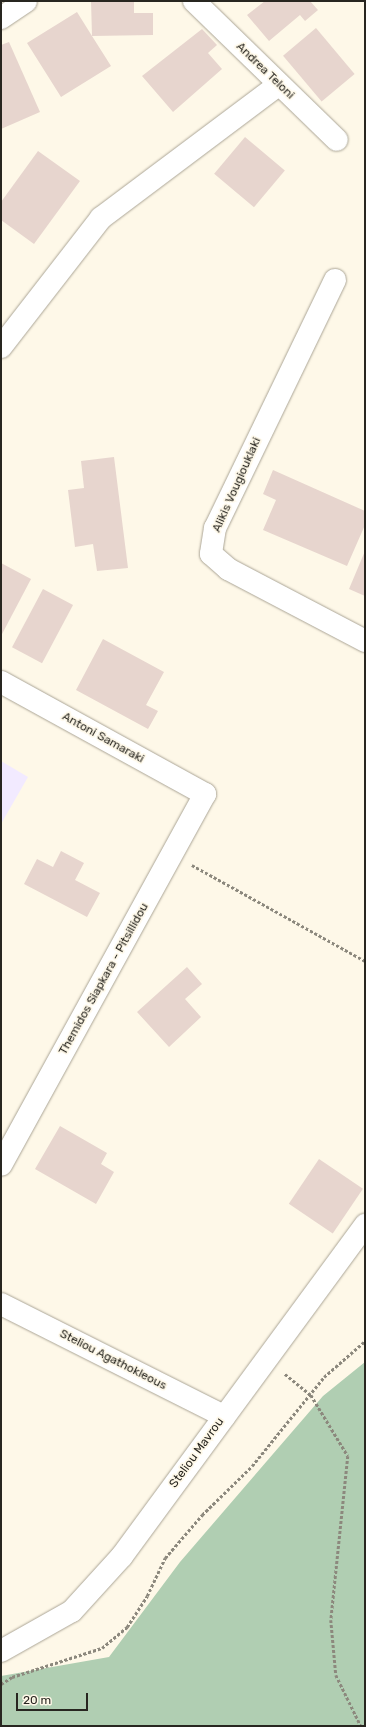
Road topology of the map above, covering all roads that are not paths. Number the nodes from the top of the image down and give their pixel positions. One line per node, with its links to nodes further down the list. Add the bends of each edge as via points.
1 (26, 1): 3 (street)
2 (194, 1): 4 (street, Andrea Teloni)
3 (1, 18)
4 (278, 85): 5 (street, Andrea Teloni); 7 (street, via 101,218)
5 (337, 140)
6 (335, 280): 8 (street, Alikis Vougiouklaki, via 215,528 211,554 228,570)
7 (1, 347)
8 (365, 641)
9 (1, 682): 10 (street, Antoni Samaraki)
10 (205, 794): 11 (street, Themidos Siapkara - Pitsillidou)
11 (1, 1165)
12 (365, 1225): 14 (street, Steliou Mavrou)
13 (1, 1304): 14 (street, Steliou Agathokleous)
14 (224, 1416): 15 (street, Steliou Mavrou, via 122,1556 72,1611)
15 (1, 1651)

